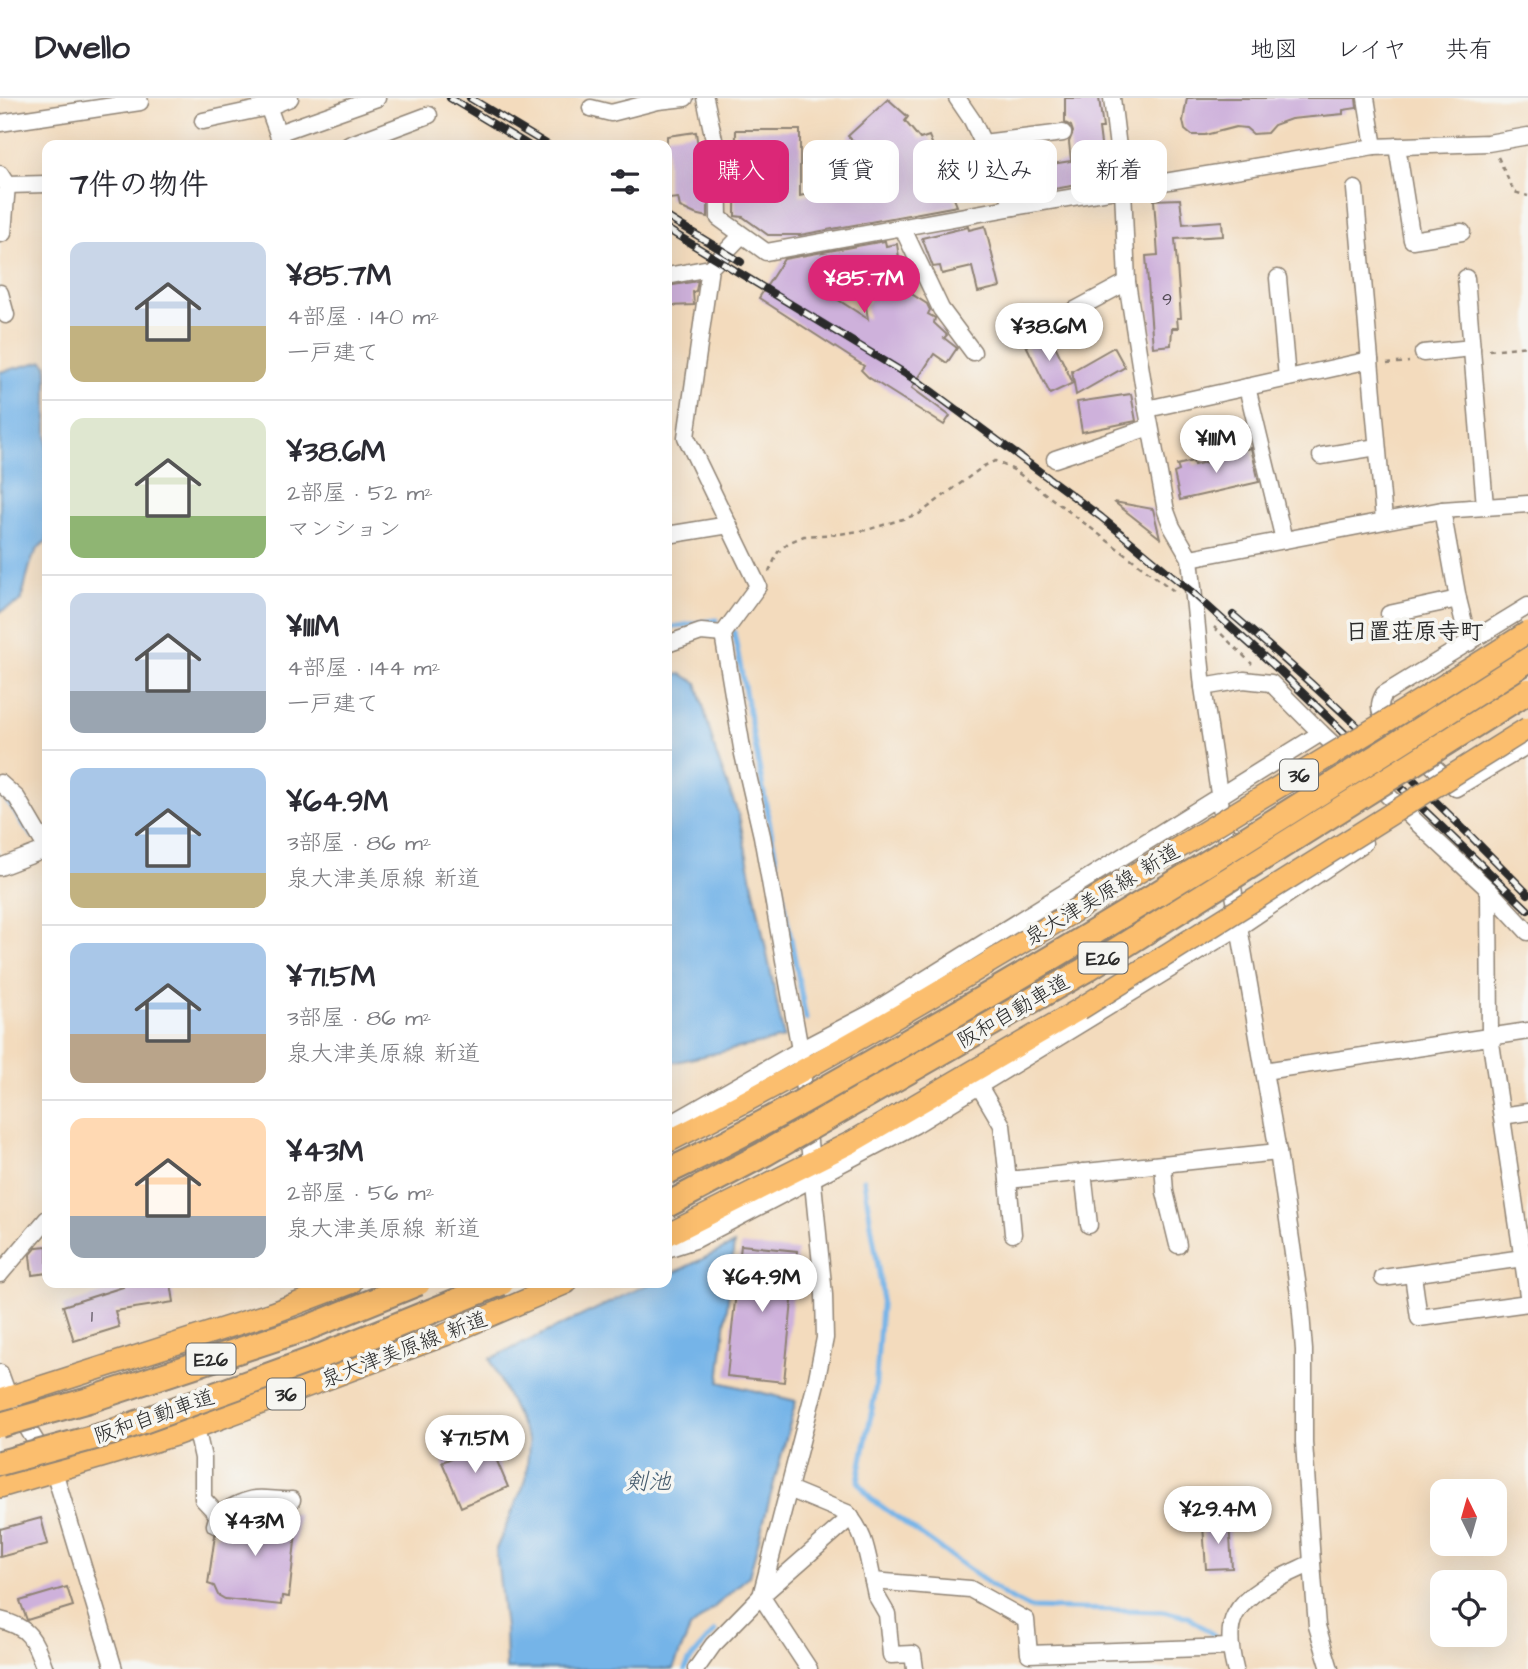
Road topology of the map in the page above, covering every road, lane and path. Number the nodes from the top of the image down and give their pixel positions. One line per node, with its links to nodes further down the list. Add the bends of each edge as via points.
1 (290, 98): 9 (street)
2 (377, 98): 16 (street)
3 (685, 98): 10 (street, via 611,113)
4 (705, 98): 36 (street, via 718,158 719,218)
5 (957, 98): 18 (street)
6 (1112, 98): 20 (street)
7 (1366, 98): 23 (street)
8 (139, 102): 13 (street)
9 (266, 102): 12 (street); 16 (street)
10 (591, 108)
11 (429, 115): 17 (street)
12 (203, 121)
13 (0, 123)
14 (1063, 133): 19 (street)
15 (1528, 136): 21 (street)
16 (280, 139)
17 (362, 140)
18 (982, 140)
19 (1007, 140)
20 (1117, 140)
21 (1488, 144): 22 (street); 28 (path, via 1514,192)
22 (1397, 146): 23 (street); 34 (street, via 1412,240)
23 (1374, 147): 25 (street)
24 (4, 179): 26 (street); 35 (street)
25 (1167, 182)
26 (42, 183)
27 (1355, 189): 49 (street)
28 (1528, 196)
29 (1071, 198): 32 (street)
30 (1012, 203): 32 (street)
31 (1124, 203): 41 (street)
32 (1014, 207): 33 (street)
33 (903, 229): 36 (street, via 766,252); 47 (street, via 942,309)
34 (1462, 232)
35 (0, 234)
36 (741, 236): 37 (street)
37 (710, 268): 38 (street); 61 (street, via 686,437)
38 (672, 275)
39 (1278, 278): 50 (street)
40 (1466, 278): 46 (street)
41 (1127, 282): 44 (street); 52 (street)
42 (0, 293): 43 (street)
43 (6, 314)
44 (1047, 325)
45 (1528, 346): 46 (path)
46 (1472, 350): 48 (street); 58 (street)
47 (973, 352)
48 (1423, 353): 49 (path, via 1418,361)
49 (1370, 363): 50 (street); 54 (street)
50 (1287, 378): 51 (street)
51 (1247, 387): 52 (street); 63 (street)
52 (1147, 409): 53 (street)
53 (1150, 428): 56 (street); 64 (street, via 1166,511)
54 (1377, 447): 55 (street); 60 (street)
55 (1321, 456)
56 (1055, 459)
57 (1528, 504): 58 (street)
58 (1485, 506): 59 (street)
59 (1442, 510): 60 (street); 66 (street)
60 (1384, 520): 63 (street)
61 (729, 525): 62 (street); 65 (street)
62 (672, 534)
63 (1284, 540): 64 (street)
64 (1190, 558): 68 (street)
65 (758, 586): 68 (path, via 778,552 789,543 804,536 867,530 919,514 995,461 1014,470); 71 (street)
66 (1458, 599): 69 (street); 73 (street)
67 (1528, 606): 73 (street)
68 (1195, 608): 75 (path); 76 (street)
69 (1389, 614)
70 (1528, 632): 94 (main road, 泉大津美原線 新道 / 36, bridge, via 1068,915)
71 (723, 634): 72 (street, via 701,632); 92 (street)
72 (672, 642)
73 (1469, 643): 80 (street, via 1384,694 1379,710 1384,719 1456,788)
74 (1528, 660): 102 (highway, 阪和自動車道 / E26, bridge, via 1069,949 746,1134)
75 (1271, 683): 76 (street, via 1244,680); 79 (street)
76 (1203, 687): 82 (street)
77 (1528, 691): 107 (highway, 阪和自動車道 / E26, bridge, via 1085,970)
78 (1528, 728): 103 (main road, bridge)
79 (1321, 733): 82 (street); 83 (street)
80 (1528, 745)
81 (0, 783): 84 (street, via 16,798)
82 (1220, 798): 88 (street); 92 (street, via 871,1013)
83 (1407, 814): 87 (street); 88 (street)
84 (42, 841)
85 (42, 851): 86 (street)
86 (0, 867)
87 (1489, 890): 89 (street); 91 (street)
88 (1239, 927): 93 (street); 95 (street)
89 (1528, 932)
90 (1528, 1031): 91 (street)
91 (1490, 1036): 93 (street); 97 (street)
92 (800, 1050): 94 (street); 98 (street)
93 (1264, 1071): 100 (street)
94 (802, 1072): 99 (main road, 泉大津美原線 新道 / 36); 103 (street)
95 (979, 1086): 103 (street, via 915,1125); 105 (street, via 1002,1125)
96 (1528, 1112): 97 (street)
97 (1502, 1116): 106 (street)
98 (672, 1123)
99 (672, 1139)
100 (1278, 1152): 101 (street); 135 (street, via 1304,1350)
101 (1163, 1164): 104 (street); 112 (street)
102 (672, 1170)
103 (813, 1172): 110 (main road); 113 (street, via 695,1240); 132 (street, via 825,1338)
104 (1083, 1172): 105 (street); 109 (street)
105 (1007, 1180): 111 (street)
106 (1521, 1196): 114 (street)
107 (672, 1202)
108 (42, 1225): 115 (street)
109 (1089, 1225)
110 (672, 1233)
111 (1013, 1234)
112 (1178, 1245)
113 (672, 1248)
114 (1523, 1258): 116 (street); 117 (street)
115 (0, 1274)
116 (1413, 1275): 118 (street); 124 (street, via 1419,1318)
117 (1527, 1275): 123 (street)
118 (1383, 1278)
119 (338, 1288): 126 (main road)
120 (406, 1288): 127 (highway, 阪和自動車道 / E26, bridge, via 307,1328)
121 (489, 1288): 129 (highway, 阪和自動車道 / E26, bridge, via 161,1415)
122 (554, 1288): 128 (main road, 泉大津美原線 新道 / 36, via 445,1335)
123 (1528, 1295)
124 (1528, 1303)
125 (0, 1373): 126 (street)
126 (5, 1399): 130 (street)
127 (0, 1425)
128 (196, 1427): 130 (main road, 泉大津美原線 新道 / 36); 133 (street, via 203,1458 203,1499 216,1520 257,1499)
129 (0, 1463)
130 (54, 1471): 131 (main road, 泉大津美原線 新道 / 36); 141 (street)
131 (0, 1487)
132 (789, 1489): 134 (street); 137 (street)
133 (292, 1500)
134 (851, 1517): 136 (street, via 861,1529); 137 (street)
135 (1311, 1563): 139 (street, via 1258,1590 1234,1615); 146 (street, via 1317,1626)
136 (873, 1581): 139 (street, via 970,1589 1026,1620 1029,1654); 144 (street, via 887,1614 891,1655 913,1654)
137 (761, 1597): 142 (street); 143 (street)
138 (0, 1620): 140 (street, via 16,1624 34,1639)
139 (1230, 1647): 145 (street)
140 (45, 1669)
141 (114, 1669)
142 (696, 1669)
143 (809, 1669)
144 (915, 1669)
145 (1235, 1669)
146 (1330, 1669)

